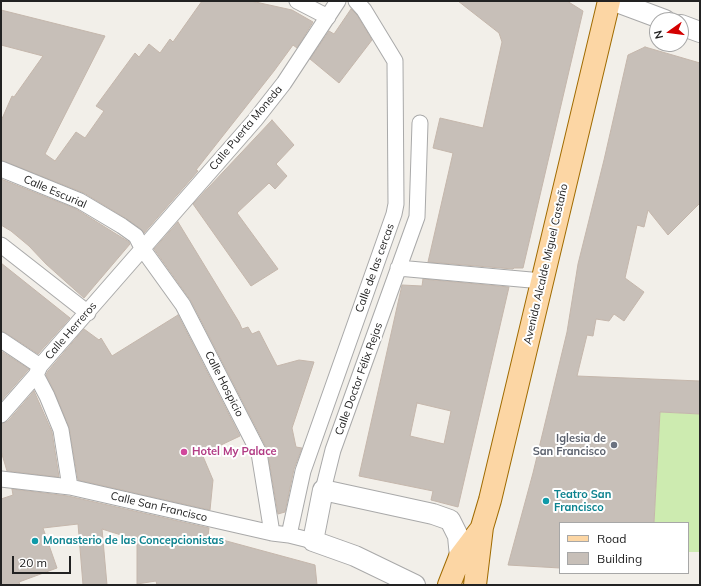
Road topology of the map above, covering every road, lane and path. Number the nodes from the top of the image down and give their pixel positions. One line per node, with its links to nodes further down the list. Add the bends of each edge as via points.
1 (297, 1): 7 (street)
2 (338, 1): 7 (street, Calle Puerta Moneda)
3 (356, 1): 25 (street, Calle de las cercas, via 395,61 396,204 303,471)
4 (609, 1): 15 (main road, Avenida Alcalde Miguel Castaño)
5 (614, 1): 6 (street)
6 (649, 14)
7 (328, 17): 13 (street, Calle Puerta Moneda, via 284,83 255,120)
8 (689, 28): 9 (street)
9 (700, 32)
10 (420, 124): 14 (street, Calle Doctor Félix Rejas, via 417,217)
11 (1, 169): 13 (street, Calle Escurial, via 80,201 136,236)
12 (1, 245): 16 (street)
13 (142, 248): 16 (street, Calle Herreros); 24 (street, Calle Hospicio, via 183,305 259,453)
14 (398, 268): 15 (street); 22 (street, Calle Doctor Félix Rejas, via 333,450)
15 (542, 281): 23 (main road, Avenida Alcalde Miguel Castaño)
16 (88, 313): 18 (street, Calle Herreros)
17 (1, 340): 18 (street)
18 (38, 371): 19 (street, Calle Herreros); 21 (street, via 61,430)
19 (1, 415)
20 (2, 479): 21 (street, Calle San Francisco)
21 (70, 487): 24 (street, Calle San Francisco)
22 (323, 490): 26 (street); 27 (street, via 450,520 458,536)
23 (482, 527): 27 (main road); 30 (main road)
24 (272, 533): 25 (street, Calle San Francisco)
25 (289, 536): 26 (street, Calle San Francisco)
26 (313, 541): 28 (street, via 355,556)
27 (460, 557): 29 (main road)
28 (415, 585)
29 (449, 585)
30 (475, 585)

